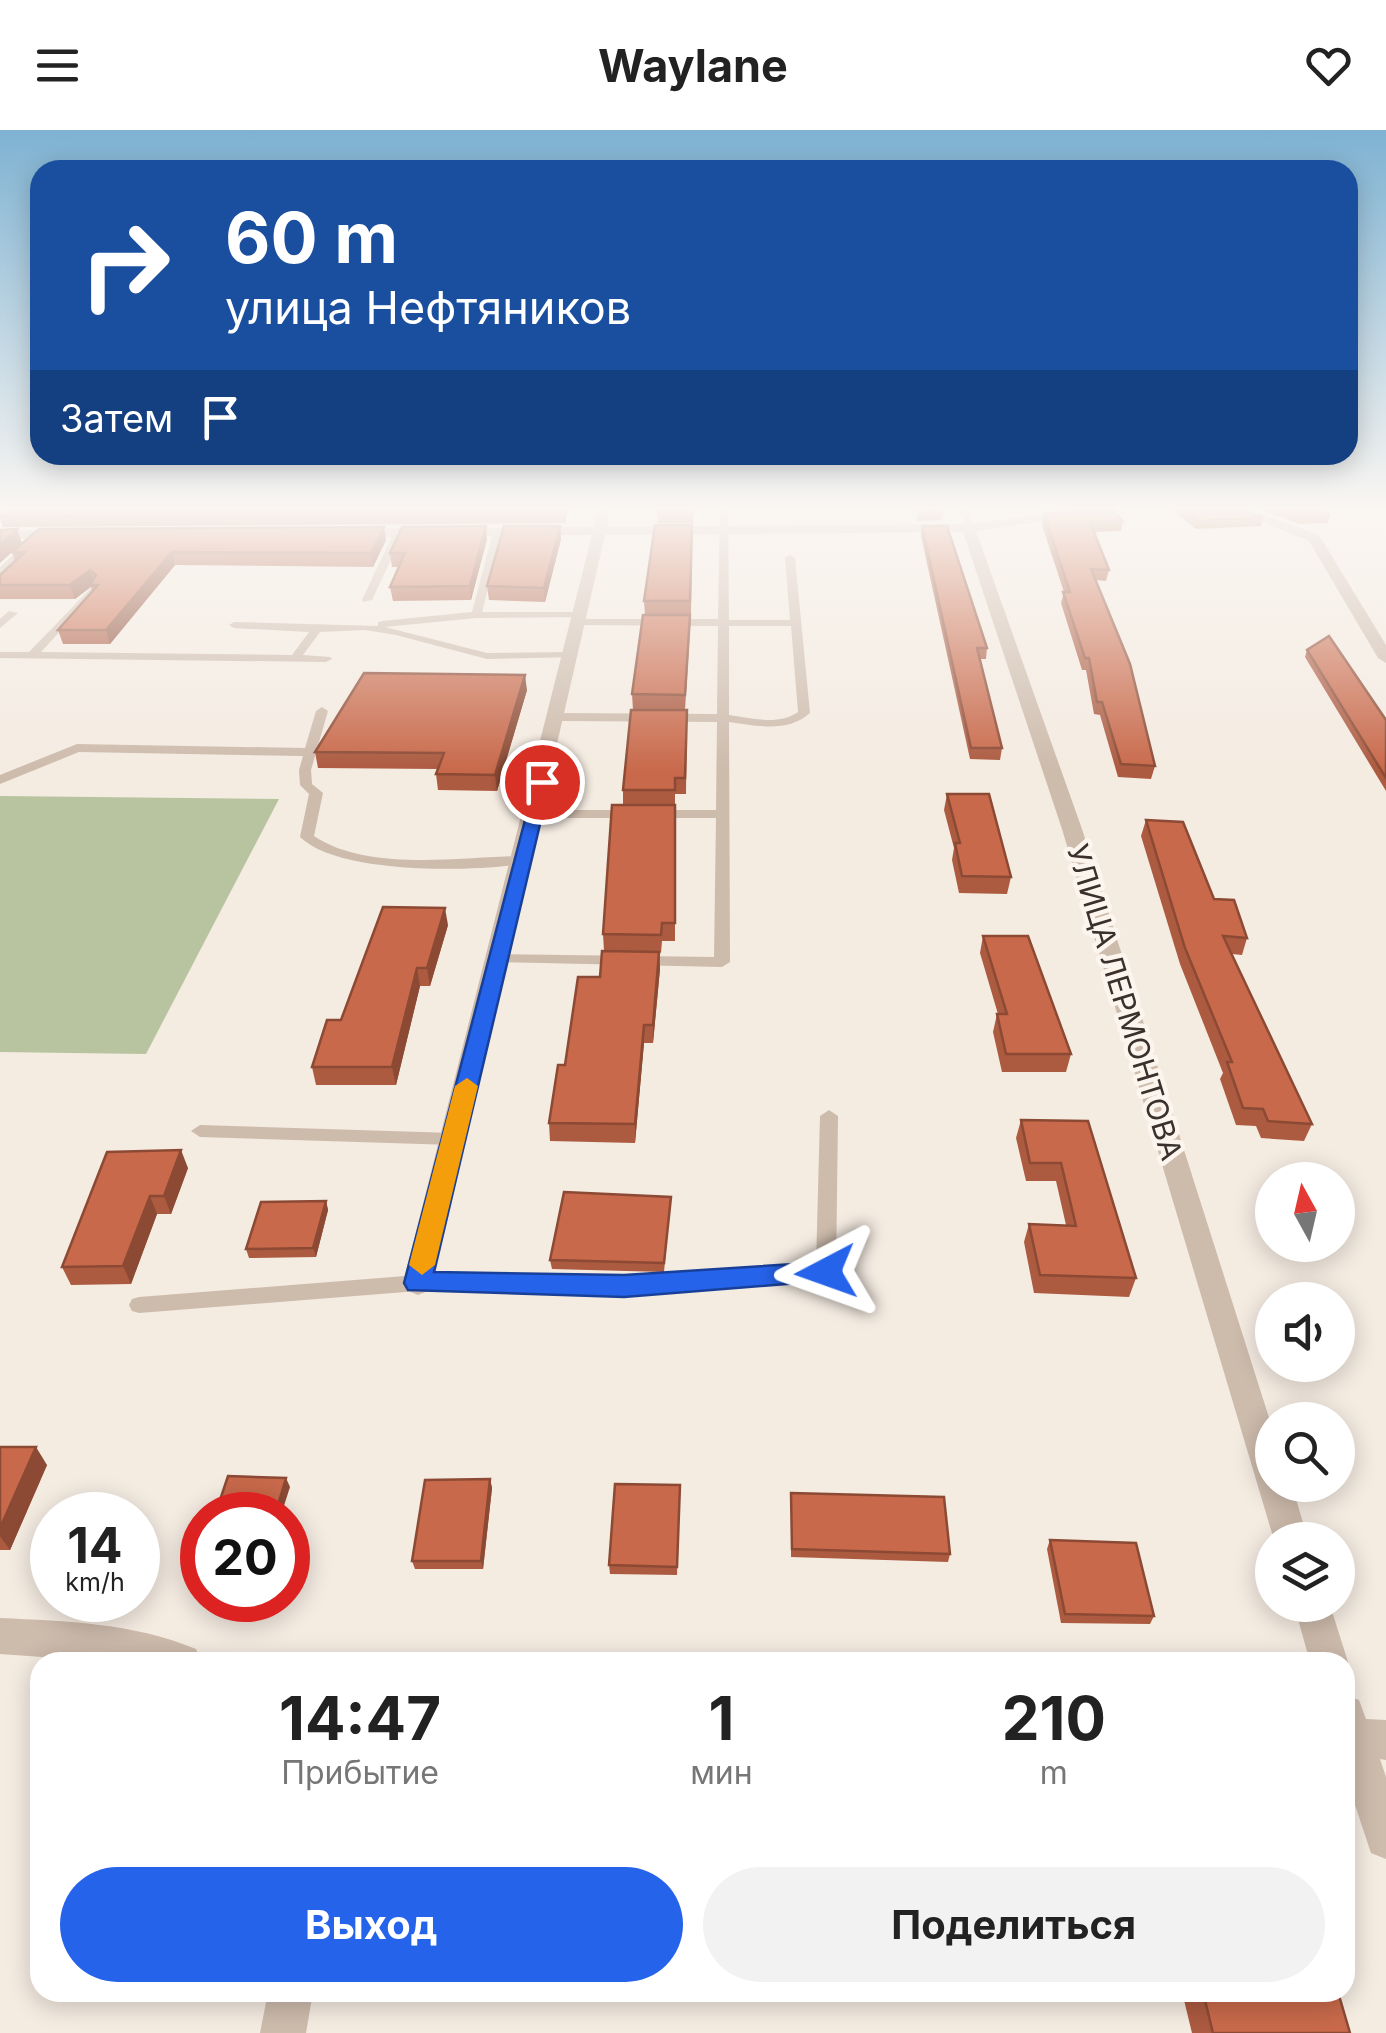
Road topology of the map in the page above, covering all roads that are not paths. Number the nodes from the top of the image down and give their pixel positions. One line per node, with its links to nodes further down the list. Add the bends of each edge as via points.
1 (88, 594): 20 (lane)
2 (370, 594): 9 (lane)
3 (481, 594): 11 (lane)
4 (587, 594): 12 (street)
5 (722, 594): 13 (lane)
6 (793, 594): 14 (lane)
7 (991, 594): 39 (street, УЛИЦА ЛЕРМОНТОВА, via 1072,829)
8 (1347, 594): 23 (street)
9 (367, 600)
10 (13, 613): 15 (lane)
11 (476, 614): 12 (lane); 17 (lane)
12 (582, 618): 13 (lane); 21 (street)
13 (722, 622): 14 (lane); 27 (lane)
14 (796, 623): 27 (lane, via 804,713 770,724)
15 (0, 625)
16 (234, 625): 18 (lane)
17 (366, 627): 18 (lane); 21 (lane, via 488,656)
18 (317, 629): 22 (lane)
19 (0, 654): 20 (lane)
20 (32, 655): 22 (lane)
21 (573, 655): 26 (street)
22 (294, 658): 24 (lane)
23 (1386, 658)
24 (326, 659)
25 (322, 710): 28 (lane)
26 (558, 718): 27 (lane); 30 (street)
27 (722, 718): 31 (lane)
28 (310, 752): 29 (lane, via 77,748); 32 (lane, via 306,785 316,792 308,837 318,848 371,860)
29 (0, 780)
30 (534, 814): 31 (lane); 32 (street)
31 (722, 814): 33 (lane, via 722,962)
32 (522, 860): 33 (street)
33 (498, 960): 36 (street)
34 (829, 1116): 37 (lane, via 826,1272 624,1286)
35 (200, 1131): 36 (lane)
36 (453, 1139): 37 (street)
37 (418, 1283): 38 (lane)
38 (139, 1305)
39 (1255, 1421)
40 (1317, 1622): 43 (street)
41 (0, 1636): 42 (street, via 102,1640)
42 (146, 1652)
43 (1326, 1652)
44 (1357, 1733): 45 (street)
45 (1386, 1838)
46 (289, 2002): 47 (street)
47 (283, 2033)

